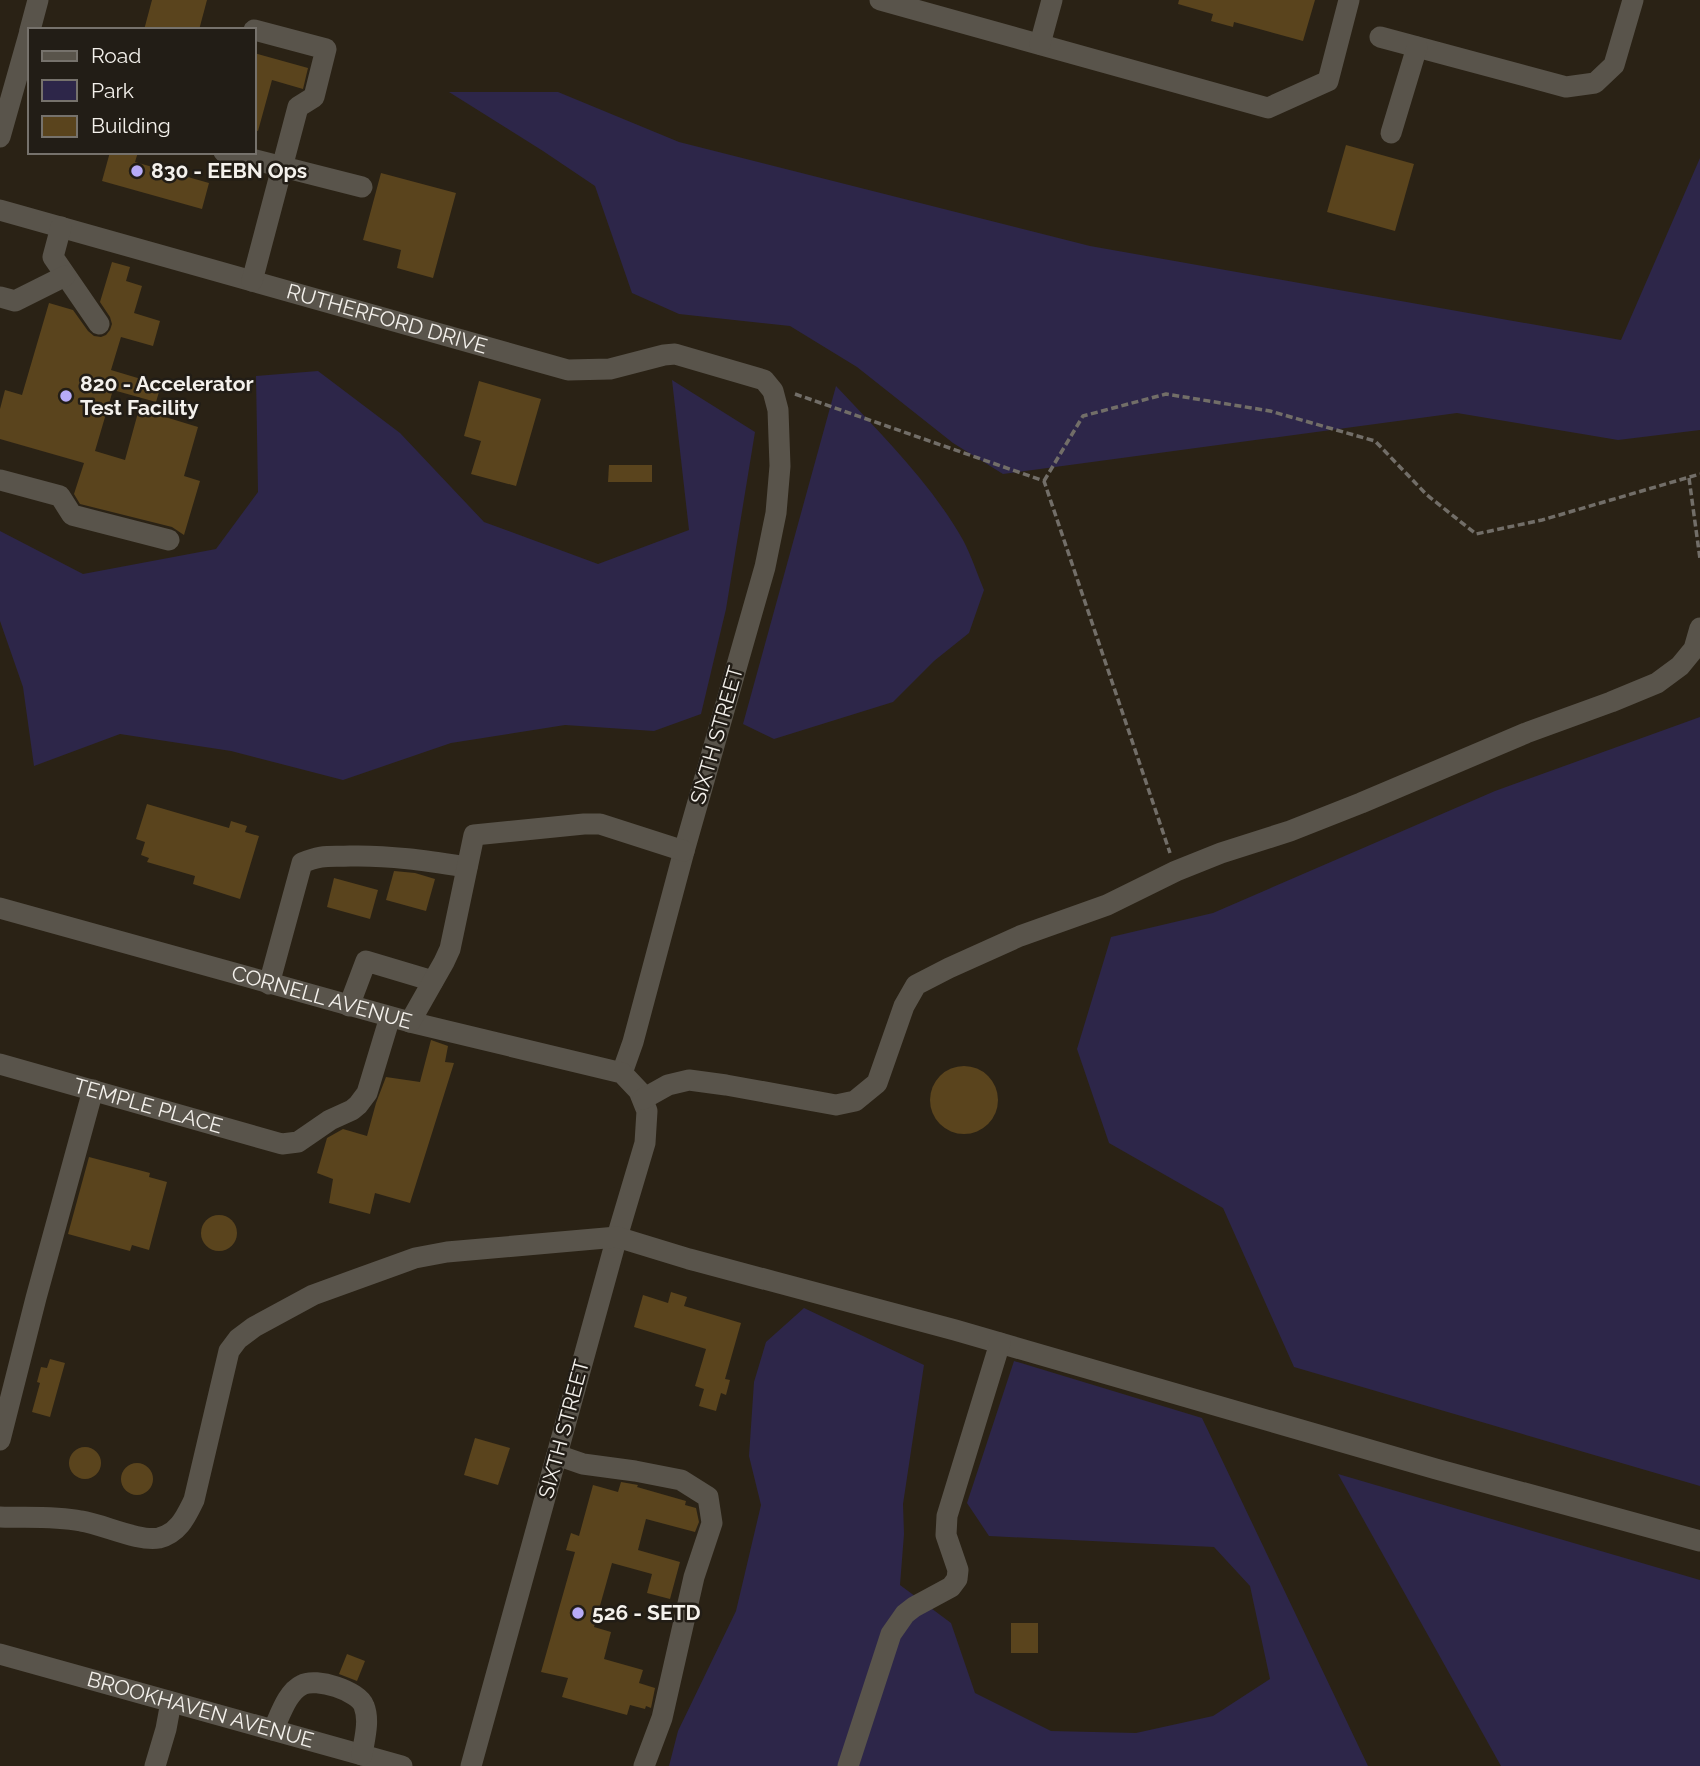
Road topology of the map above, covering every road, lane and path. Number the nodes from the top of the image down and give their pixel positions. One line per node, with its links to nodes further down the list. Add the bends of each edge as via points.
1 (38, 0): 6 (street)
2 (880, 0): 10 (street)
3 (1052, 0): 10 (street)
4 (1349, 0): 10 (street, via 1328,81 1268,108)
5 (1633, 0): 11 (street, via 1614,65 1595,83 1566,87)
6 (31, 28)
7 (256, 31): 17 (street, via 326,49 314,97 298,107)
8 (1380, 37): 11 (street)
9 (28, 43): 12 (street)
10 (1041, 44)
11 (1417, 47): 14 (street)
12 (25, 63): 13 (street)
13 (5, 99): 15 (street)
14 (1391, 133)
15 (0, 137)
16 (232, 154): 17 (street)
17 (282, 167): 18 (street); 22 (street)
18 (362, 187)
19 (0, 210): 20 (street, RUTHERFORD DRIVE)
20 (61, 227): 21 (street, via 53,257); 22 (street, RUTHERFORD DRIVE)
21 (65, 276): 23 (street, via 15,301); 24 (street)
22 (252, 281): 25 (street, RUTHERFORD DRIVE, via 568,370 610,369 675,354 764,380)
23 (0, 297)
24 (99, 324)
25 (771, 388): 29 (path); 33 (street, SIXTH STREET, via 780,441 776,513 765,567)
26 (1700, 474): 27 (path)
27 (1689, 477): 29 (path, via 1542,520 1476,534 1427,495 1375,441 1270,411 1166,394 1083,416); 31 (path)
28 (0, 480): 30 (street, via 60,496 72,515)
29 (1044, 481): 35 (path)
30 (169, 540)
31 (1700, 559)
32 (1700, 628): 35 (street, via 1694,649 1657,683 1290,831)
33 (684, 851): 34 (street, via 600,824 584,824 474,835); 42 (street, SIXTH STREET)
34 (467, 867): 37 (street, via 450,948); 38 (street, via 380,856 320,856 302,863)
35 (1176, 871): 44 (street, via 916,985 877,1083 855,1101 835,1105 689,1080)
36 (0, 908): 38 (street, CORNELL AVENUE)
37 (433, 981): 39 (street, via 366,961); 40 (street)
38 (269, 984): 39 (street, CORNELL AVENUE)
39 (349, 1006): 40 (street, CORNELL AVENUE)
40 (400, 1019): 42 (street, CORNELL AVENUE); 43 (street, TEMPLE PLACE, via 367,1093 352,1110 298,1142 276,1144)
41 (0, 1064): 43 (street, TEMPLE PLACE)
42 (621, 1073): 44 (street)
43 (93, 1090): 47 (street)
44 (641, 1095): 45 (street, SIXTH STREET, via 647,1111 645,1143)
45 (617, 1237): 46 (street); 48 (street, SIXTH STREET); 49 (street, via 415,1258 313,1295 254,1327 229,1351 194,1500 174,1531 159,1538 82,1521)
46 (1000, 1343): 50 (street); 59 (street, via 947,1516 946,1535 957,1563 957,1579 951,1587 914,1606 891,1634)
47 (0, 1440)
48 (557, 1455): 57 (street, SIXTH STREET); 58 (street, via 583,1464 681,1480 708,1496 712,1522 694,1577 662,1718)
49 (0, 1517)
50 (1700, 1541)
51 (0, 1654): 52 (street, BROOKHAVEN AVENUE)
52 (171, 1702): 53 (street, BROOKHAVEN AVENUE); 55 (street)
53 (274, 1730): 54 (street, BROOKHAVEN AVENUE); 54 (street, via 290,1696 302,1684 334,1686 357,1696 364,1706)
54 (362, 1755): 56 (street, BROOKHAVEN AVENUE)
55 (155, 1766)
56 (402, 1766)
57 (471, 1766)
58 (644, 1766)
59 (848, 1766)

